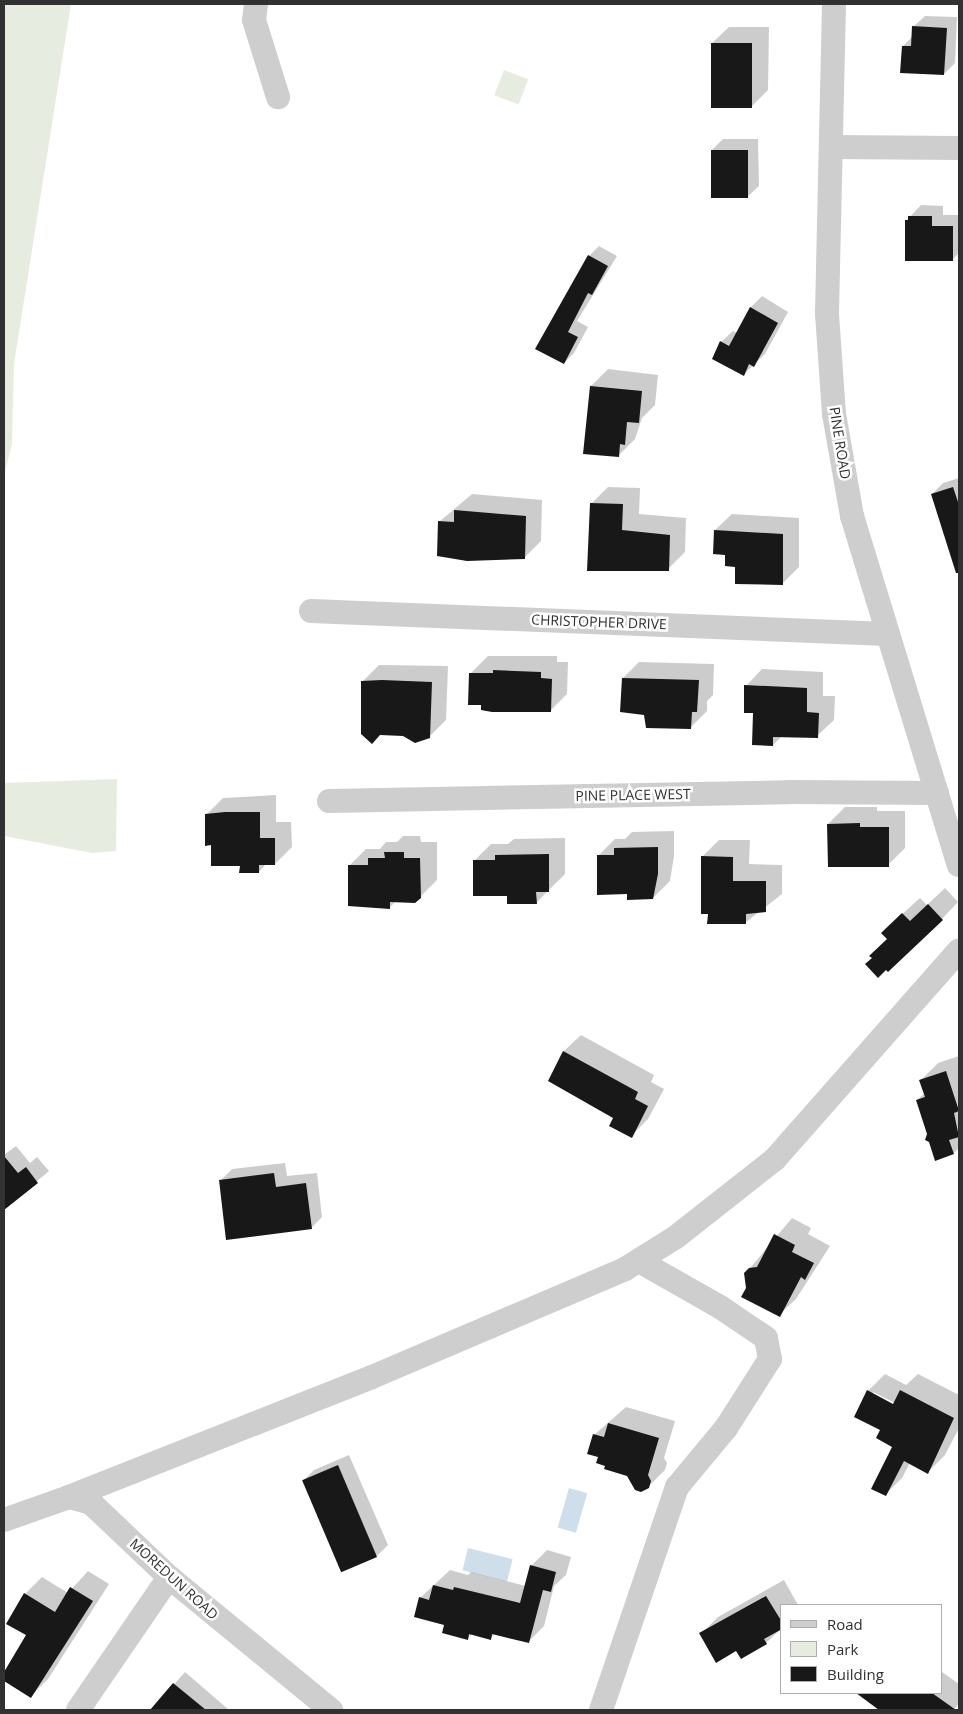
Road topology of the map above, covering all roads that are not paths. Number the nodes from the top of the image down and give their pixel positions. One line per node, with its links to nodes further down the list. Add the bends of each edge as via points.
1 (256, 4): 3 (street, via 254,20)
2 (834, 4): 4 (street, PINE ROAD)
3 (278, 97)
4 (830, 147): 5 (street); 7 (street, PINE ROAD, via 827,314 834,414 852,516)
5 (959, 148)
6 (311, 611): 7 (street, CHRISTOPHER DRIVE)
7 (888, 634): 8 (street, PINE ROAD)
8 (937, 793): 9 (street, PINE PLACE WEST, via 779,792); 10 (street, PINE ROAD)
9 (329, 801)
10 (959, 865)
11 (959, 950): 12 (street, via 775,1159 676,1237)
12 (639, 1261): 13 (street, via 372,1377); 18 (street, via 720,1307 766,1338 770,1359 726,1428 677,1487)
13 (69, 1497): 14 (street); 15 (street, MOREDUN ROAD, via 90,1503)
14 (4, 1520)
15 (169, 1577): 16 (street); 17 (street, MOREDUN ROAD)
16 (78, 1710)
17 (331, 1710)
18 (601, 1710)

